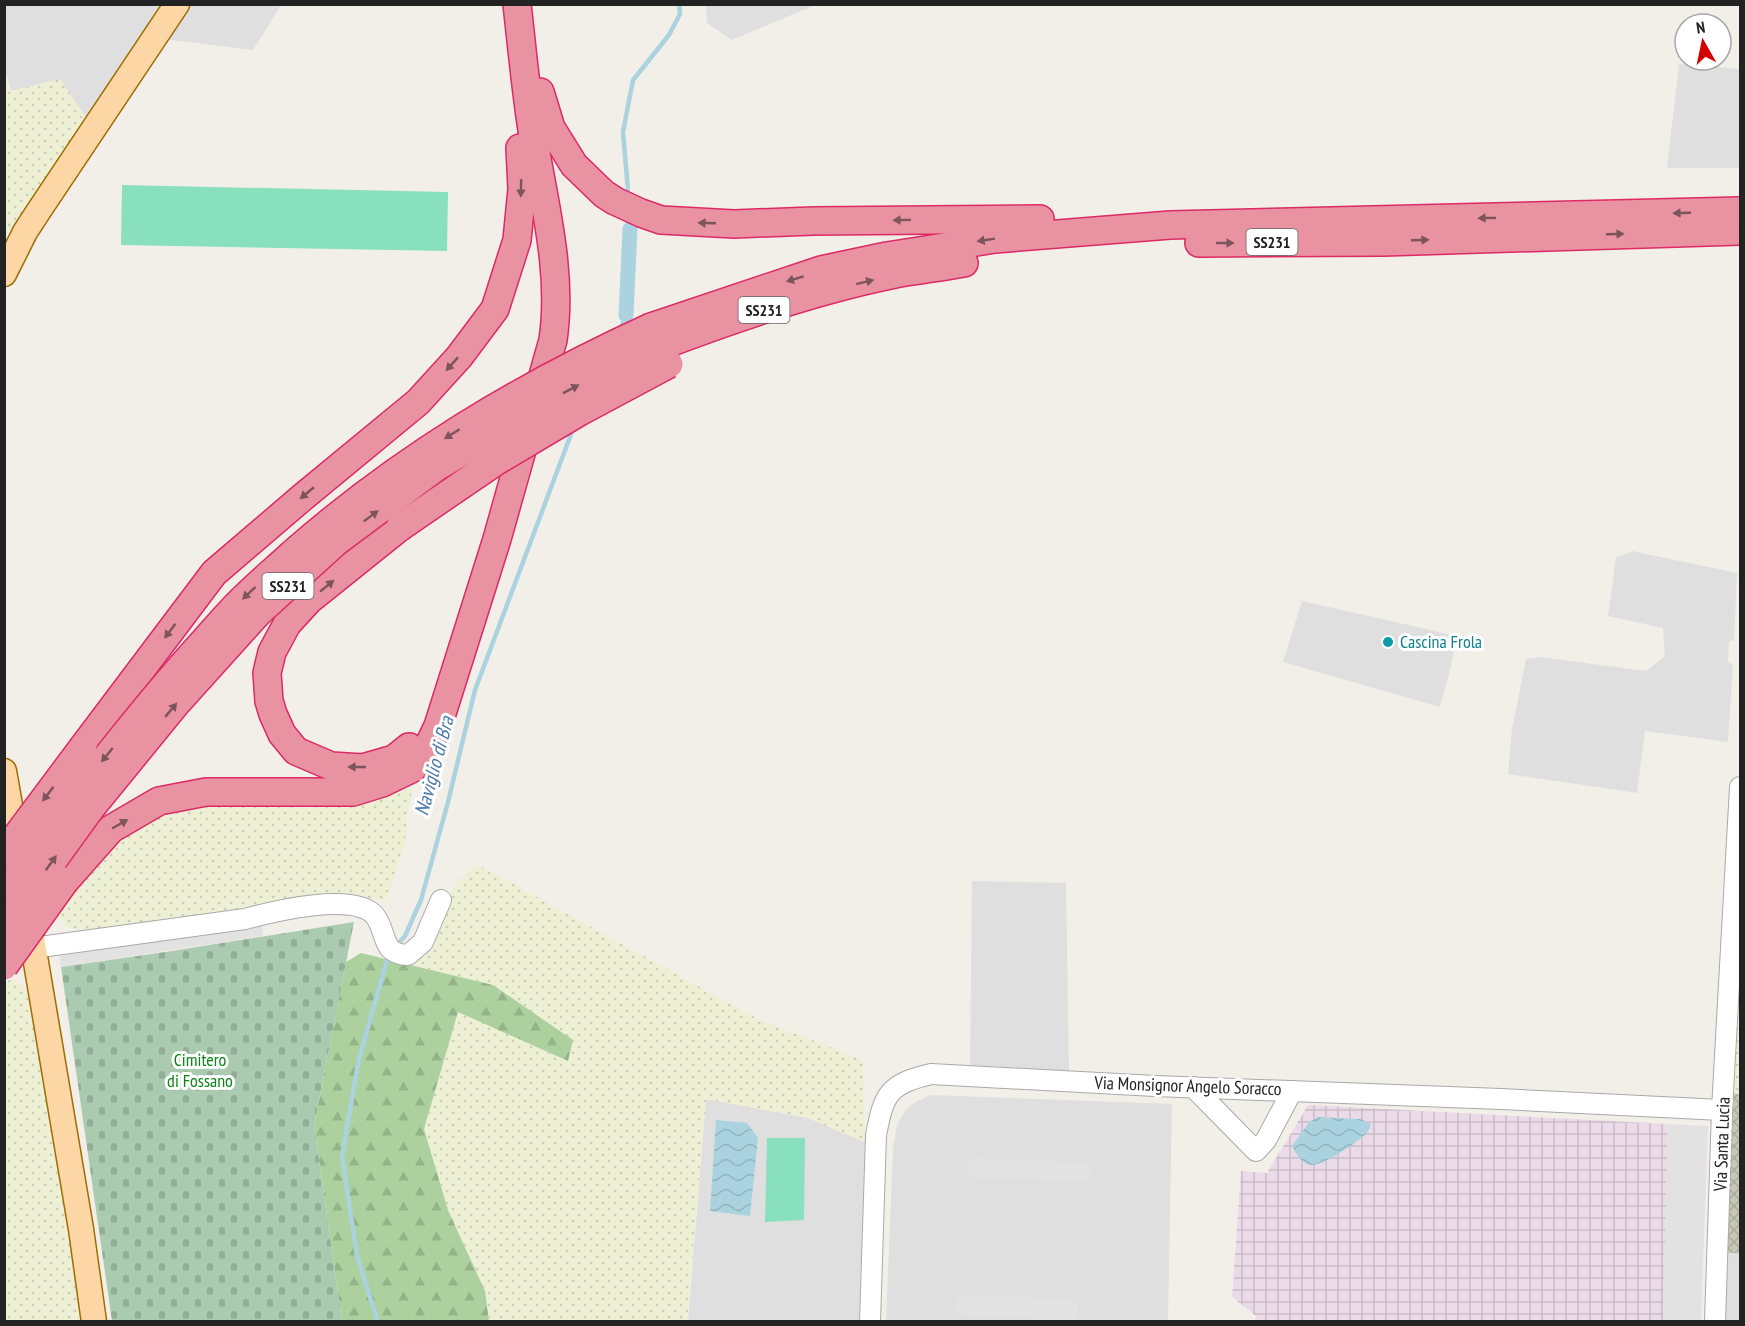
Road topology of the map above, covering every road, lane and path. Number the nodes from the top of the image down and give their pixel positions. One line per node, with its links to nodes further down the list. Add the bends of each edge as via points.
1 (177, 4): 8 (main road, via 25,232)
2 (501, 4): 4 (highway); 13 (highway, one-way to 13, bridge, via 522,189 517,240 495,309 418,402 214,573)
3 (518, 4): 4 (highway); 6 (highway, one-way to 3, via 1037,219 734,224 661,220 615,201 574,165 551,128)
4 (532, 132): 10 (highway, via 557,291 554,332 497,539)
5 (1740, 212): 6 (highway, SS231, one-way to 6)
6 (1170, 225): 9 (highway, SS231, one-way to 9, via 995,239 821,270)
7 (1740, 231): 9 (highway, SS231, one-way to 7, via 808,296 894,274 1005,256 1151,243 1383,242)
8 (4, 274)
9 (661, 346): 10 (highway, one-way to 9, bridge, via 414,743 394,759 363,768 331,766 296,751 273,714 267,672 272,652 287,624 309,600 400,527 495,462 581,411); 14 (highway, SS231, one-way to 14, bridge, via 627,338 493,408 436,443 313,536 245,596 165,684 100,763); 16 (highway, SS231, one-way to 9, bridge, via 91,808 175,705 258,613 336,542 438,466 568,390)
10 (454, 675): 18 (highway, one-way to 10, bridge, via 65,880 111,829 159,801 206,792 353,792 382,783 413,768 427,749)
11 (4, 771): 17 (main road)
12 (1740, 787): 21 (street, Via Santa Lucia)
13 (4, 853)
14 (4, 892)
15 (441, 900): 17 (street, via 423,942 408,955 398,954 387,946 374,915 361,907 340,904)
16 (4, 928)
17 (33, 948): 22 (main road)
18 (4, 966)
19 (1193, 1087): 20 (street, Via Monsignor Angelo Soracco); 20 (street, via 1256,1151); 23 (street, Via Monsignor Angelo Soracco, via 931,1074 895,1088 881,1109 876,1136)
20 (1292, 1091): 21 (street, Via Monsignor Angelo Soracco)
21 (1722, 1110): 24 (street, Via Santa Lucia)
22 (94, 1322)
23 (870, 1322)
24 (1715, 1322)

